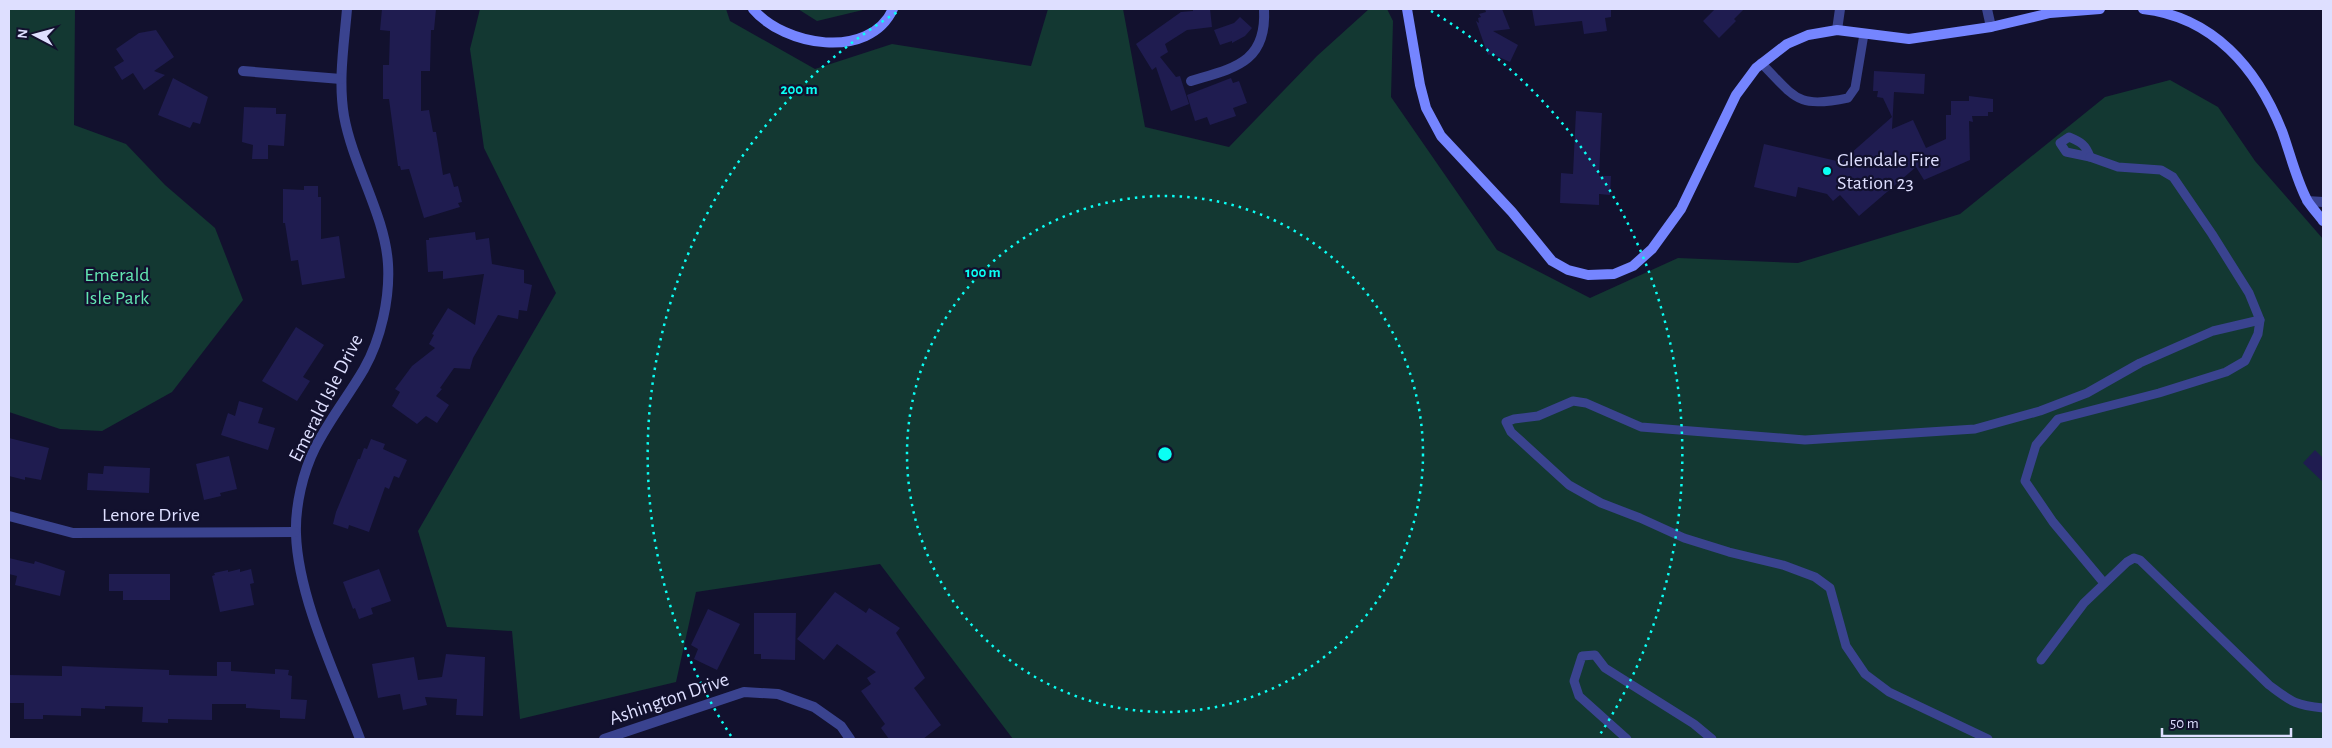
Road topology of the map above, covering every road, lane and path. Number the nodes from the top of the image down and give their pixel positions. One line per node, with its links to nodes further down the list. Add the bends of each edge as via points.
1 (347, 9): 15 (street, Emerald Isle Drive)
2 (753, 9): 3 (main road, via 767,22 799,37 833,44 868,35 883,25)
3 (893, 9)
4 (1264, 9): 16 (street, via 1263,36 1253,54 1235,68)
5 (1407, 9): 13 (main road, via 1426,108 1441,136 1552,260 1568,270 1588,275 1614,274 1633,266 1652,248 1681,209 1736,95)
6 (1840, 9): 11 (street)
7 (1987, 9): 10 (street)
8 (2100, 9): 10 (main road, via 2050,13)
9 (2143, 9): 18 (main road, via 2167,12 2210,34 2233,51 2257,80 2281,129)
10 (1991, 26): 12 (main road, via 1909,39)
11 (1838, 30): 12 (main road); 13 (main road, via 1808,35 1786,44)
12 (1864, 34): 13 (lane, via 1855,88 1848,98 1821,104 1798,100)
13 (1762, 63)
14 (243, 71): 15 (street)
15 (340, 79): 23 (street, Emerald Isle Drive, via 345,117 384,239 388,264 386,294 380,331 365,366 315,448 302,485)
16 (1191, 80)
17 (2090, 157): 21 (lane, via 2118,167 2161,170 2173,177 2249,294)
18 (2307, 200): 19 (street); 20 (main road)
19 (2323, 202)
20 (2323, 221)
21 (2260, 320): 24 (lane, via 2252,349 2239,365 2159,393 2058,420 2036,445 2025,481 2053,522); 32 (lane, via 2214,332 2140,362 2087,393 1975,430 1804,440 1641,427 1586,403 1573,401 1538,416 1506,422 1511,432 1569,485 1600,503 1684,538 1815,577 1830,588 1846,646 1866,674 1889,692)
22 (9, 516): 23 (street, Lenore Drive, via 73,533)
23 (296, 532): 27 (street, Emerald Isle Drive, via 299,565 308,602)
24 (2104, 583): 25 (lane, via 2084,603); 26 (lane, via 2127,562 2134,558 2140,560 2269,685 2304,707)
25 (2041, 660)
26 (2323, 708)
27 (360, 739)
28 (604, 739): 29 (street, Ashington Drive, via 744,692 778,694 814,707 841,726)
29 (850, 739)
30 (1627, 739): 31 (lane, via 1579,696 1574,681 1582,656 1595,655 1605,668 1694,724)
31 (1712, 739)
32 (1988, 739)

